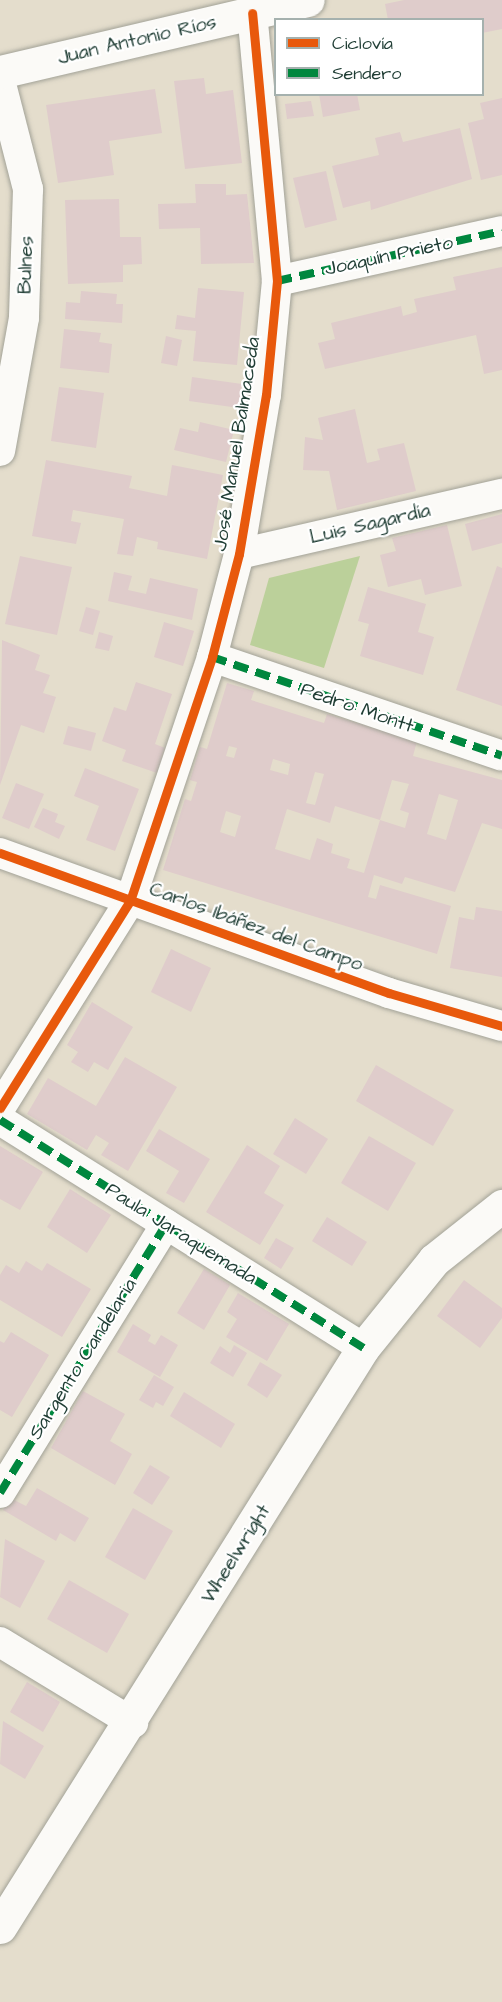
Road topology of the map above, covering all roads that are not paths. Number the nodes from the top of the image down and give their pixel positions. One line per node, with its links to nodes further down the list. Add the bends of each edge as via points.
1 (308, 0): 2 (main road, Juan Antonio Ríos)
2 (252, 13): 3 (main road, Juan Antonio Ríos); 6 (street, José Manuel Balmaceda, via 274,203)
3 (0, 72)
4 (0, 80): 7 (street, Bulnes, via 28,189 24,318)
5 (502, 231): 6 (street, Joaquín Prieto)
6 (277, 281): 9 (street, José Manuel Balmaceda, via 263,417)
7 (0, 450)
8 (502, 494): 9 (street, Luis Sagardía)
9 (239, 555): 10 (street, José Manuel Balmaceda)
10 (212, 657): 11 (street, Pedro Montt); 13 (street, José Manuel Balmaceda)
11 (502, 756)
12 (0, 853): 13 (street, Carlos Ibáñez del Campo)
13 (130, 901): 14 (street, Carlos Ibáñez del Campo, via 389,993); 15 (street, José Manuel Balmaceda)
14 (502, 1026)
15 (0, 1108)
16 (0, 1120): 18 (street, Paula Jaraquemada)
17 (502, 1206): 19 (main road, Wheelwright, via 434,1260)
18 (166, 1224): 19 (street, Paula Jaraquemada); 20 (street, Sargento Candelaria)
19 (363, 1348): 22 (main road, Wheelwright)
20 (0, 1493)
21 (0, 1642): 22 (street)
22 (133, 1723): 23 (main road, Wheelwright)
23 (0, 1927)

